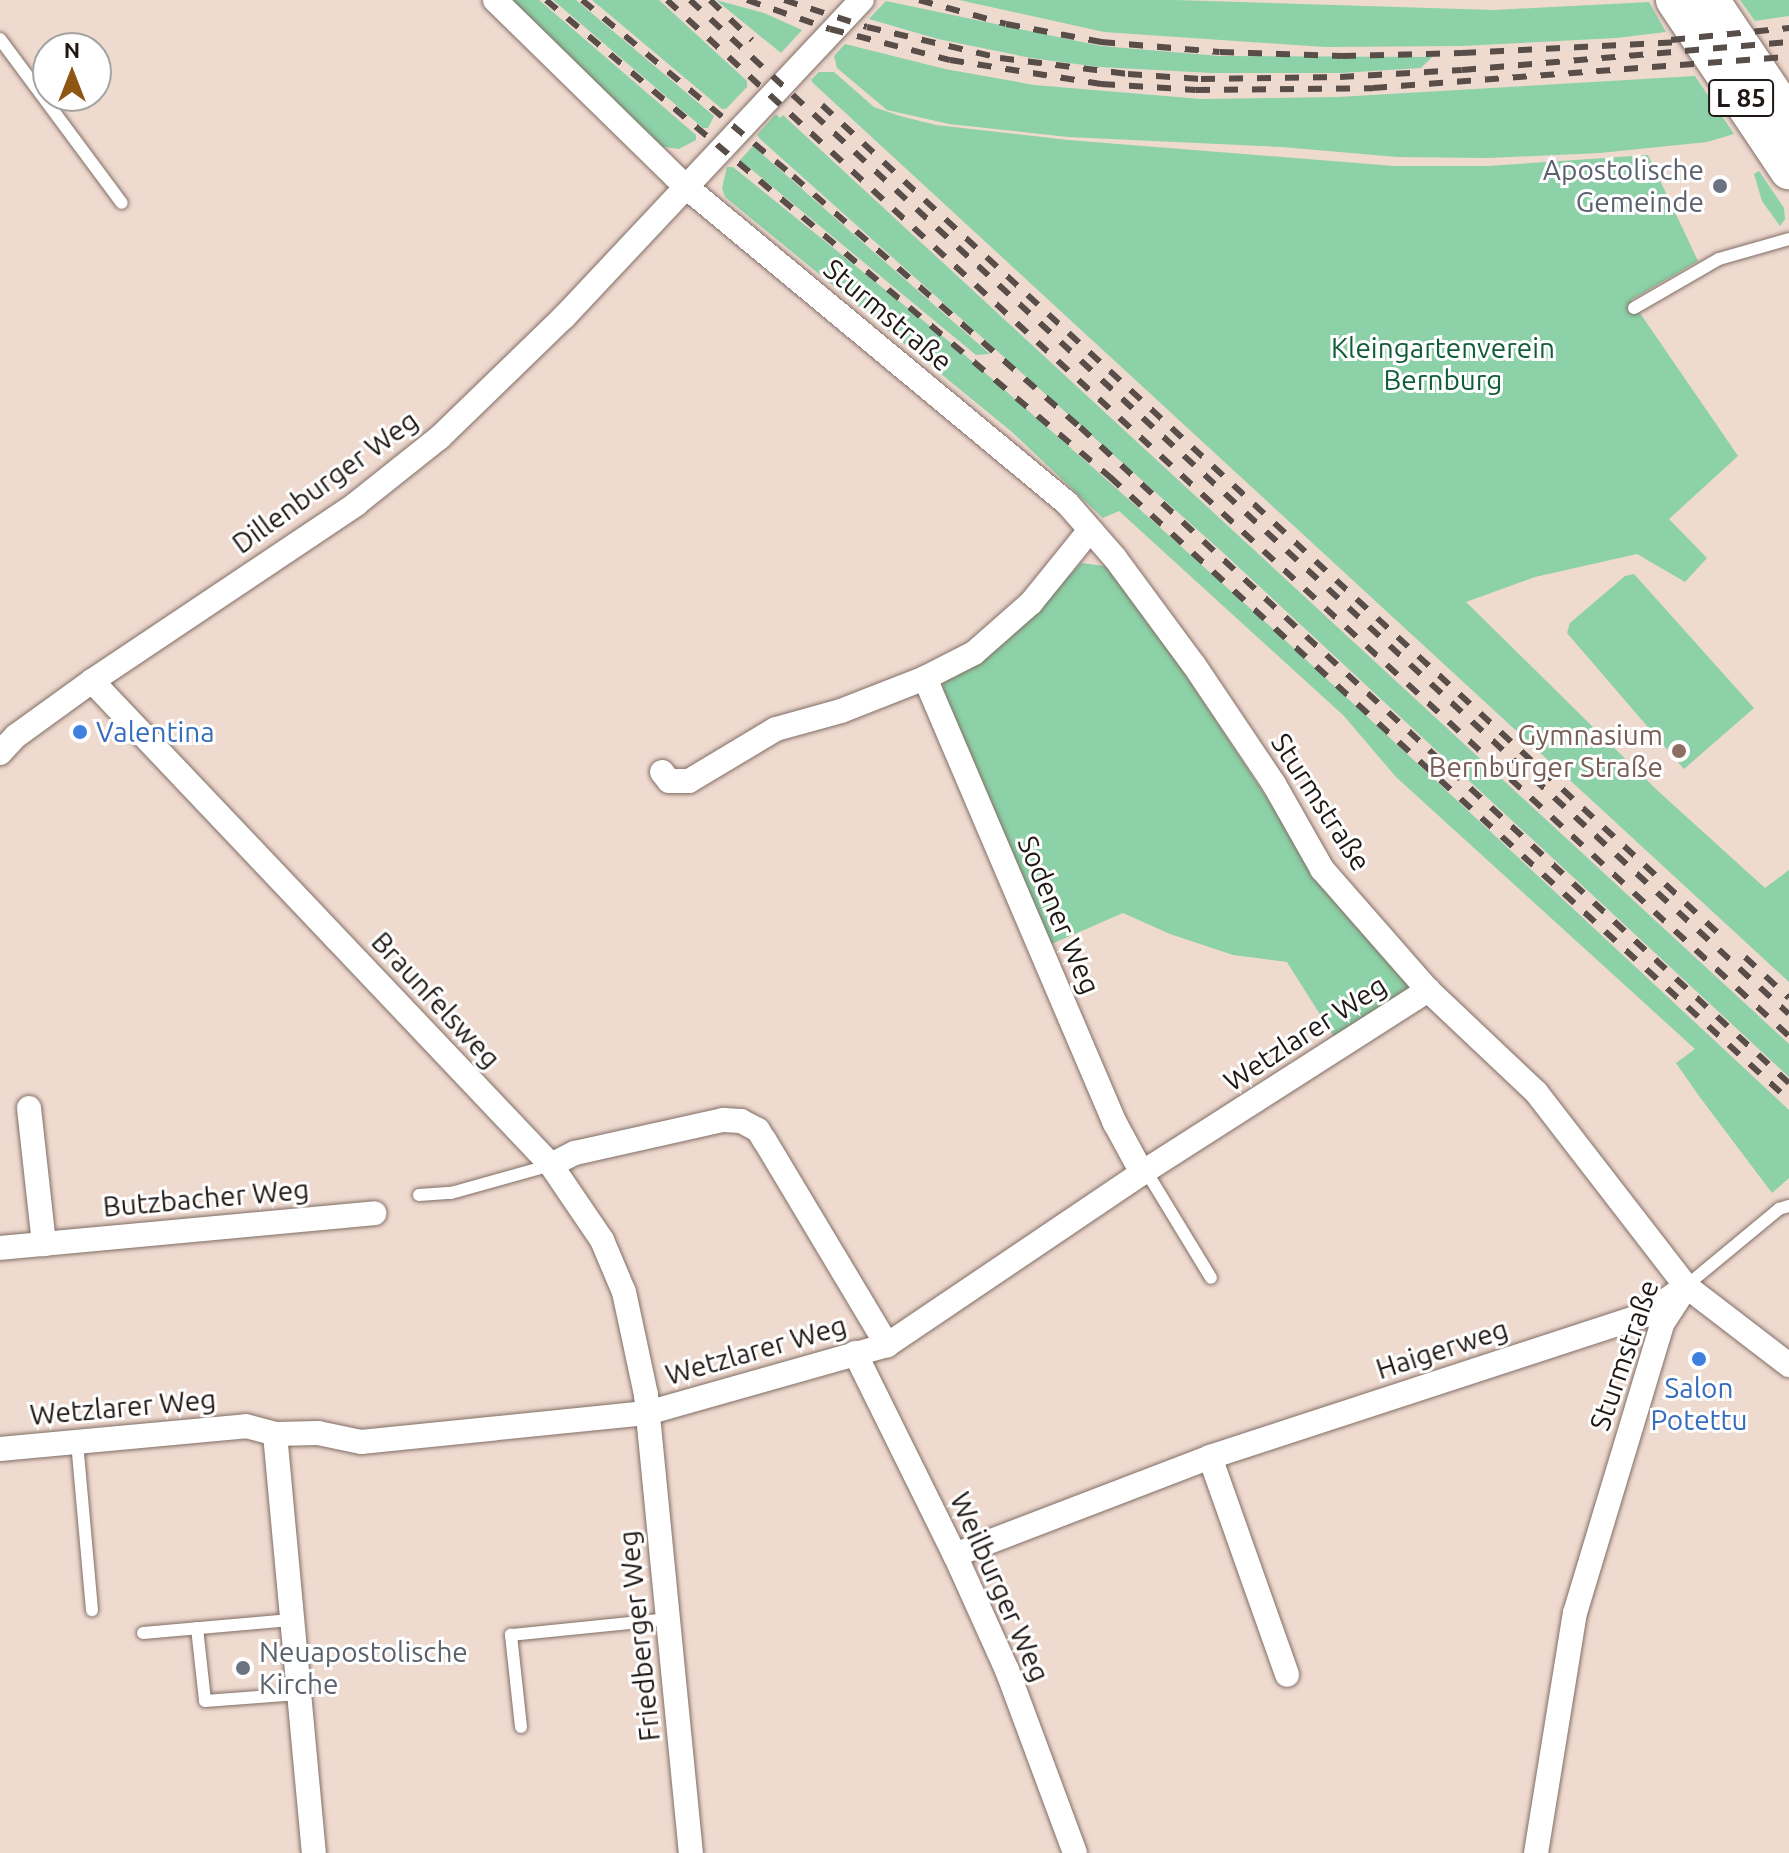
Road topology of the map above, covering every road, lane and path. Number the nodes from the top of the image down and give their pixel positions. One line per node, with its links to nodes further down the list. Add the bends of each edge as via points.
1 (495, 0): 8 (street, Sturmstraße)
2 (862, 0): 8 (street, Dillenburger Weg)
3 (1675, 0): 7 (main road, L 85)
4 (1710, 0): 6 (main road, L 85)
5 (0, 39): 9 (lane)
6 (1789, 118)
7 (1789, 170)
8 (685, 186): 12 (street, Sturmstraße, via 1067,503); 14 (street, Dillenburger Weg, via 564,317 440,437 356,504)
9 (122, 203)
10 (1789, 239): 11 (lane, via 1719,259)
11 (1634, 308)
12 (1090, 530): 13 (street, via 1031,603 996,636); 17 (street, Sturmstraße, via 1194,665 1274,784 1322,869)
13 (925, 678): 16 (street, via 841,711 776,729 689,781 669,781); 20 (street, Sodener Weg, via 1115,1123)
14 (92, 681): 15 (street, Dillenburger Weg); 19 (street, Braunfelsweg)
15 (0, 753)
16 (662, 772)
17 (1428, 990): 20 (street, Wetzlarer Weg); 27 (street, Sturmstraße, via 1536,1092)
18 (29, 1108): 24 (street)
19 (551, 1165): 21 (lane, via 451,1193); 28 (street, via 575,1153 723,1120 749,1125 765,1141); 31 (street, Braunfelsweg, via 602,1240 624,1292)
20 (1144, 1172): 26 (lane); 28 (street, Wetzlarer Weg)
21 (419, 1195)
22 (1789, 1206): 27 (lane)
23 (374, 1213): 24 (street, Butzbacher Weg)
24 (44, 1244): 25 (street, Butzbacher Weg)
25 (0, 1248)
26 (1211, 1278)
27 (1686, 1286): 30 (street); 35 (street, Haigerweg, via 1645,1315); 48 (street, Sturmstraße, via 1662,1324 1575,1613)
28 (887, 1345): 29 (street, Wetzlarer Weg)
29 (855, 1353): 31 (street, Wetzlarer Weg); 36 (street, Weilburger Weg)
30 (1789, 1365)
31 (647, 1413): 32 (street, Wetzlarer Weg, via 361,1442 318,1433); 38 (street, Friedberger Weg)
32 (275, 1434): 33 (street, Wetzlarer Weg, via 246,1426); 39 (street)
33 (77, 1442): 34 (street, Wetzlarer Weg); 37 (lane)
34 (0, 1449)
35 (1210, 1457): 36 (street, Haigerweg); 42 (street)
36 (955, 1555): 47 (street, Weilburger Weg, via 1007,1670)
37 (92, 1610)
38 (668, 1619): 44 (lane, via 511,1635); 46 (street, Friedberger Weg)
39 (293, 1620): 40 (lane); 43 (street)
40 (197, 1628): 41 (lane); 43 (lane, via 205,1701)
41 (143, 1633)
42 (1287, 1675)
43 (299, 1694): 45 (street)
44 (521, 1727)
45 (314, 1853)
46 (691, 1853)
47 (1075, 1853)
48 (1536, 1853)

